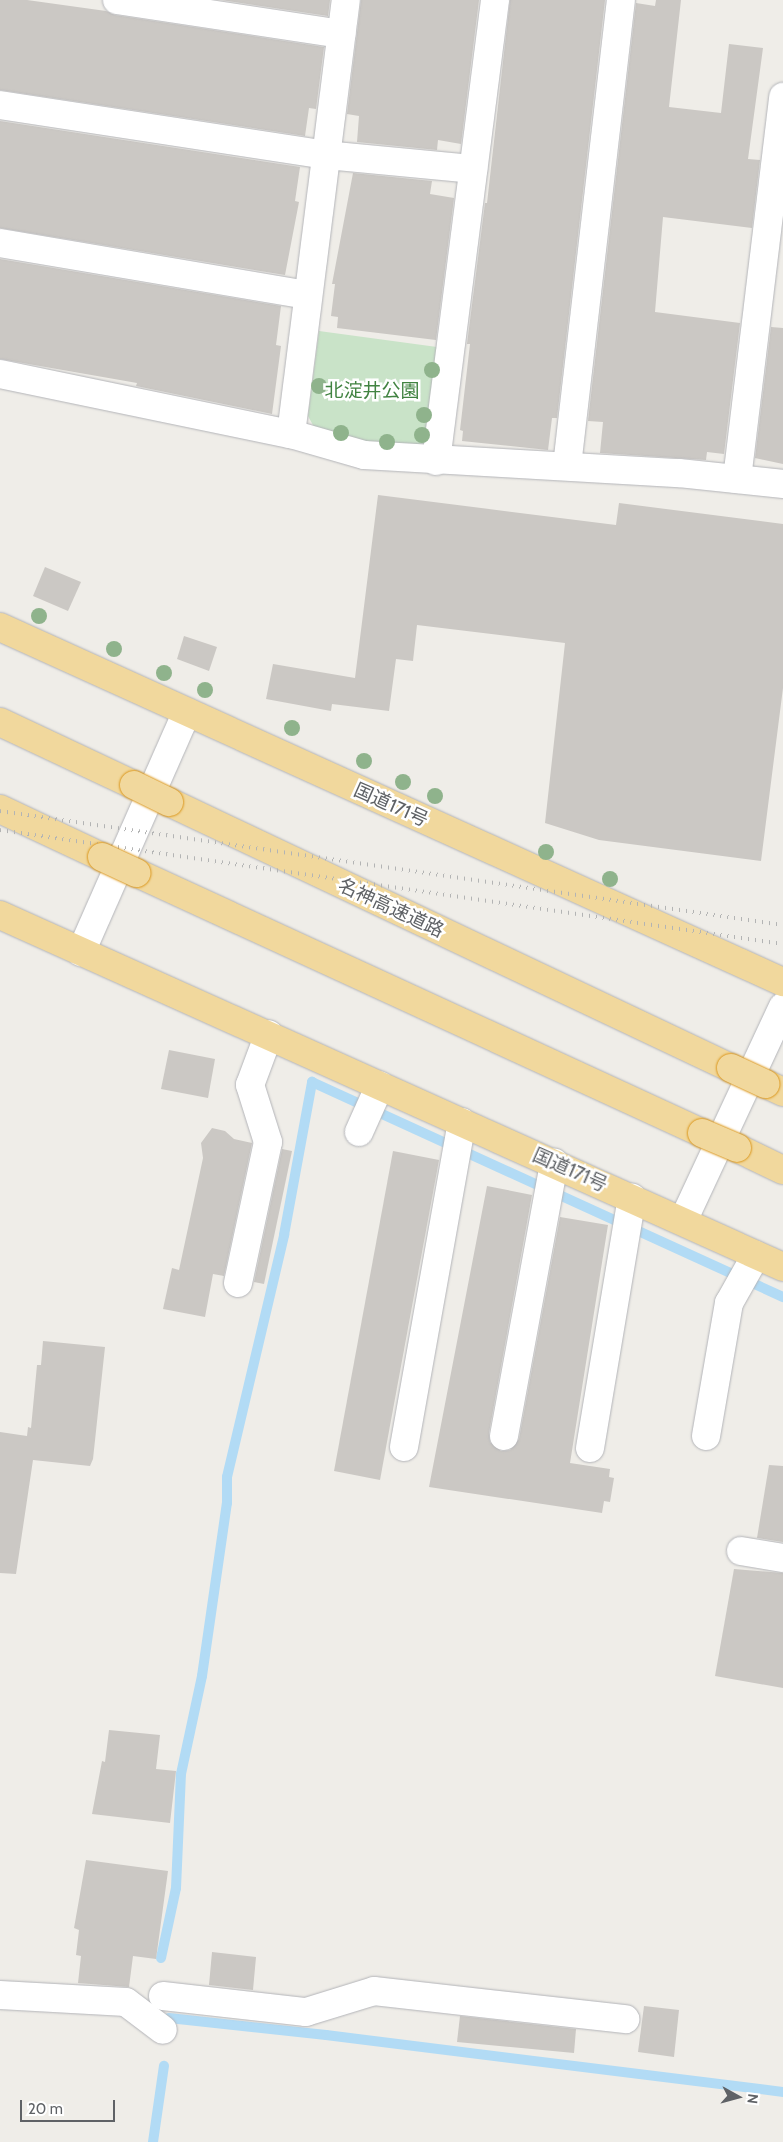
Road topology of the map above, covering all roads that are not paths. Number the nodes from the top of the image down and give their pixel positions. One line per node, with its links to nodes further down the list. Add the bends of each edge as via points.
1 (116, 0): 5 (street)
2 (346, 0): 5 (street)
3 (495, 0): 9 (street)
4 (621, 0): 15 (street)
5 (341, 34): 8 (street)
6 (783, 97): 16 (street)
7 (0, 105): 8 (street)
8 (325, 155): 9 (street); 11 (street)
9 (473, 169): 14 (street)
10 (0, 243): 11 (street)
11 (307, 296): 13 (street)
12 (0, 374): 13 (street)
13 (291, 434): 14 (street, via 364,455)
14 (436, 460): 15 (street)
15 (567, 466): 16 (street)
16 (737, 479): 17 (street)
17 (783, 484)
18 (0, 627): 19 (highway, 国道171号)
19 (188, 712): 23 (street); 24 (highway, 国道171号)
20 (0, 722): 27 (highway, 名神高速道路, bridge)
21 (0, 809): 29 (highway, bridge)
22 (0, 915): 23 (highway, 国道171号)
23 (81, 952): 26 (highway, 国道171号)
24 (783, 982)
25 (783, 1007): 32 (street)
26 (269, 1034): 28 (highway, 国道171号, via 369,1109); 35 (street, via 250,1085 268,1142)
27 (774, 1088)
28 (458, 1140): 30 (highway, 国道171号); 38 (street)
29 (783, 1170)
30 (550, 1181): 31 (highway, 国道171号); 36 (street)
31 (629, 1217): 32 (highway, 国道171号); 39 (street)
32 (683, 1221): 34 (highway, 国道171号)
33 (783, 1267): 34 (highway, 国道171号)
34 (747, 1271): 37 (street, via 729,1303)
35 (238, 1284)
36 (504, 1436)
37 (706, 1436)
38 (404, 1447)
39 (590, 1448)
40 (741, 1551): 41 (street)
41 (783, 1558)
42 (0, 1995): 45 (street, via 126,2002)
43 (163, 1996): 44 (street, via 306,2012 374,1991)
44 (625, 2020)
45 (163, 2030)

